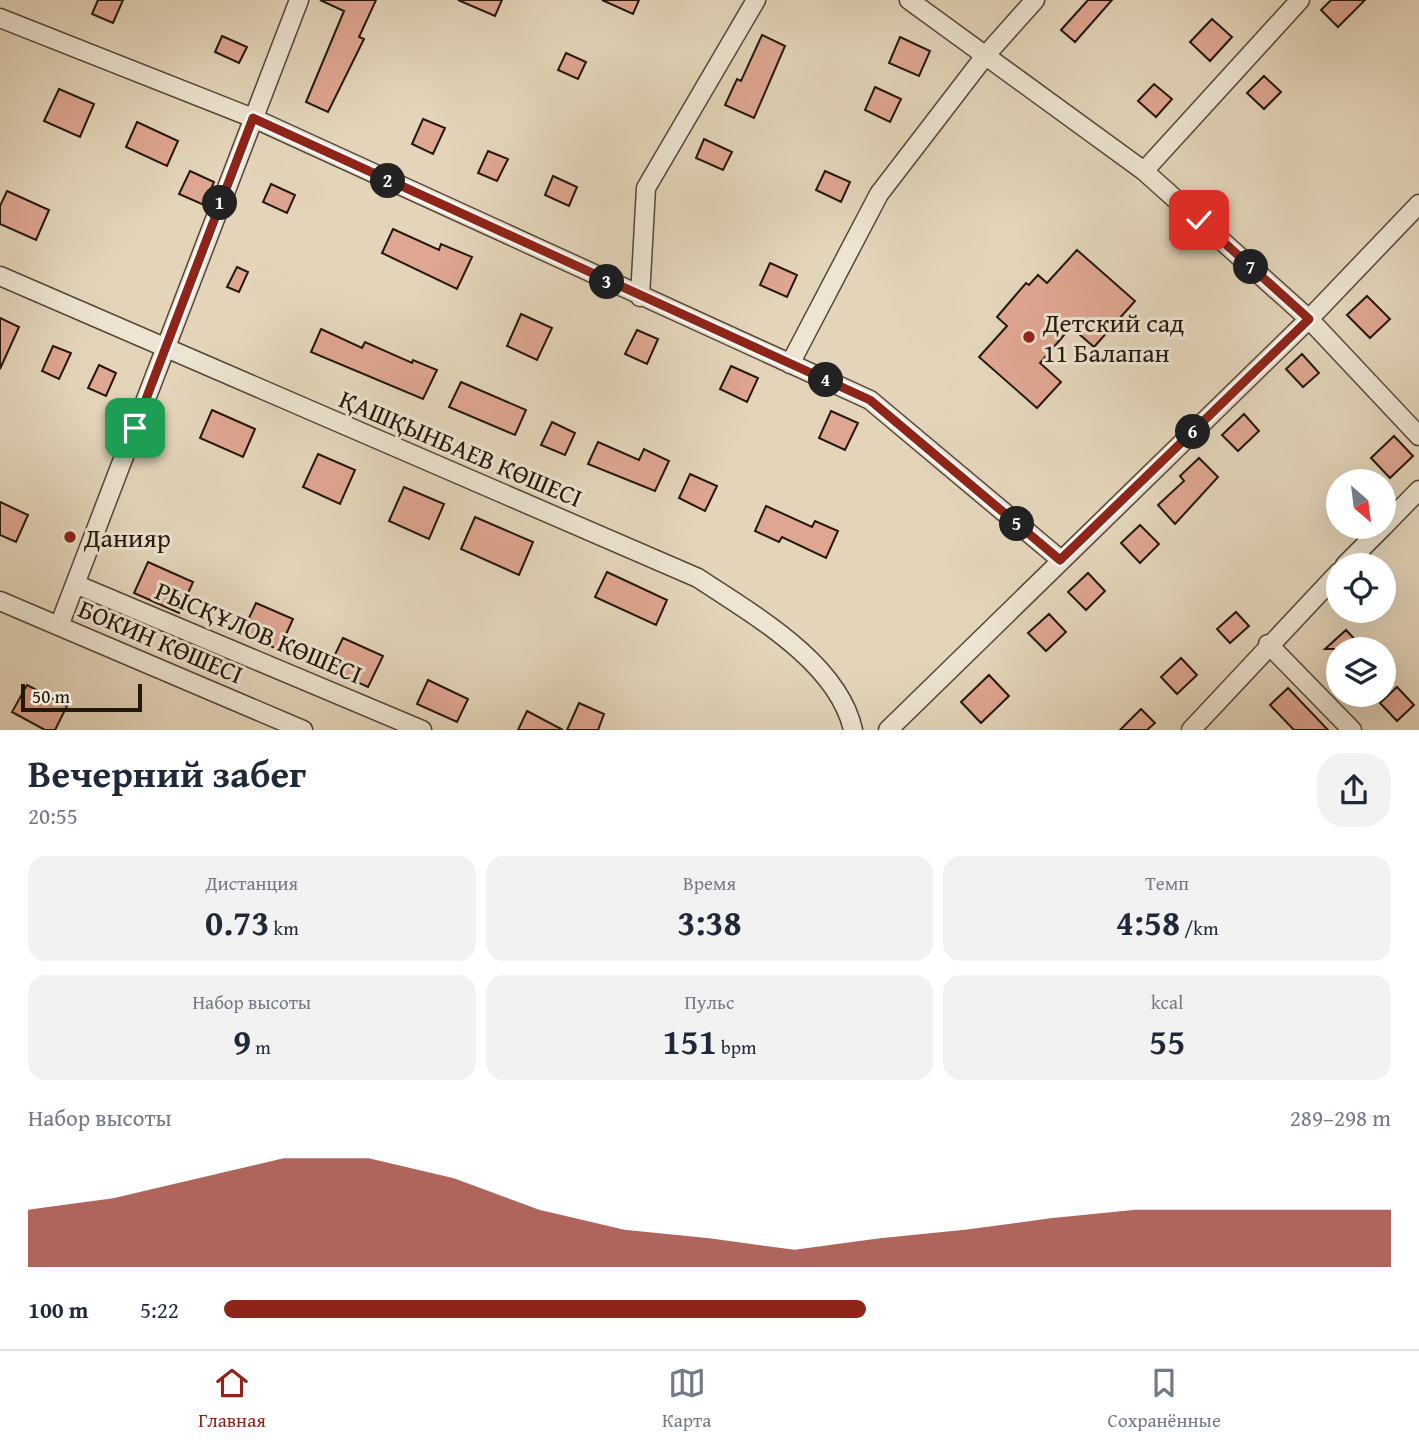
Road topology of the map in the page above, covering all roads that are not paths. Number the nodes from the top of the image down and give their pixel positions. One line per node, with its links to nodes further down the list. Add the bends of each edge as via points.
1 (299, 0): 8 (street)
2 (757, 0): 12 (street, via 646,188)
3 (909, 0): 7 (street)
4 (1035, 0): 7 (street)
5 (1300, 0): 9 (street)
6 (0, 18): 8 (street)
7 (985, 55): 9 (street); 15 (street, via 879,194)
8 (253, 118): 12 (street); 14 (street)
9 (1144, 171): 13 (street)
10 (1419, 204): 13 (street)
11 (0, 276): 14 (street, ҚАШҚЫНБАЕВ КӨШЕСІ)
12 (640, 297): 15 (street)
13 (1309, 319): 16 (street); 21 (street)
14 (165, 350): 22 (street); 29 (street, ҚАШҚЫНБАЕВ КӨШЕСІ, via 698,578 782,635 834,687)
15 (790, 364): 21 (street, via 870,400)
16 (1419, 436)
17 (1419, 490): 18 (street)
18 (1396, 514)
19 (1371, 539): 20 (street)
20 (1357, 553)
21 (1060, 560): 30 (street)
22 (75, 584): 25 (street); 28 (street, РЫСҚҰЛОВ КӨШЕСІ)
23 (1326, 585): 26 (street)
24 (0, 601): 25 (street, БОКИН КӨШЕСІ)
25 (59, 626): 27 (street, БОКИН КӨШЕСІ)
26 (1268, 644): 31 (street); 32 (street)
27 (303, 730)
28 (422, 730)
29 (853, 730)
30 (888, 730)
31 (1191, 730)
32 (1352, 730)

